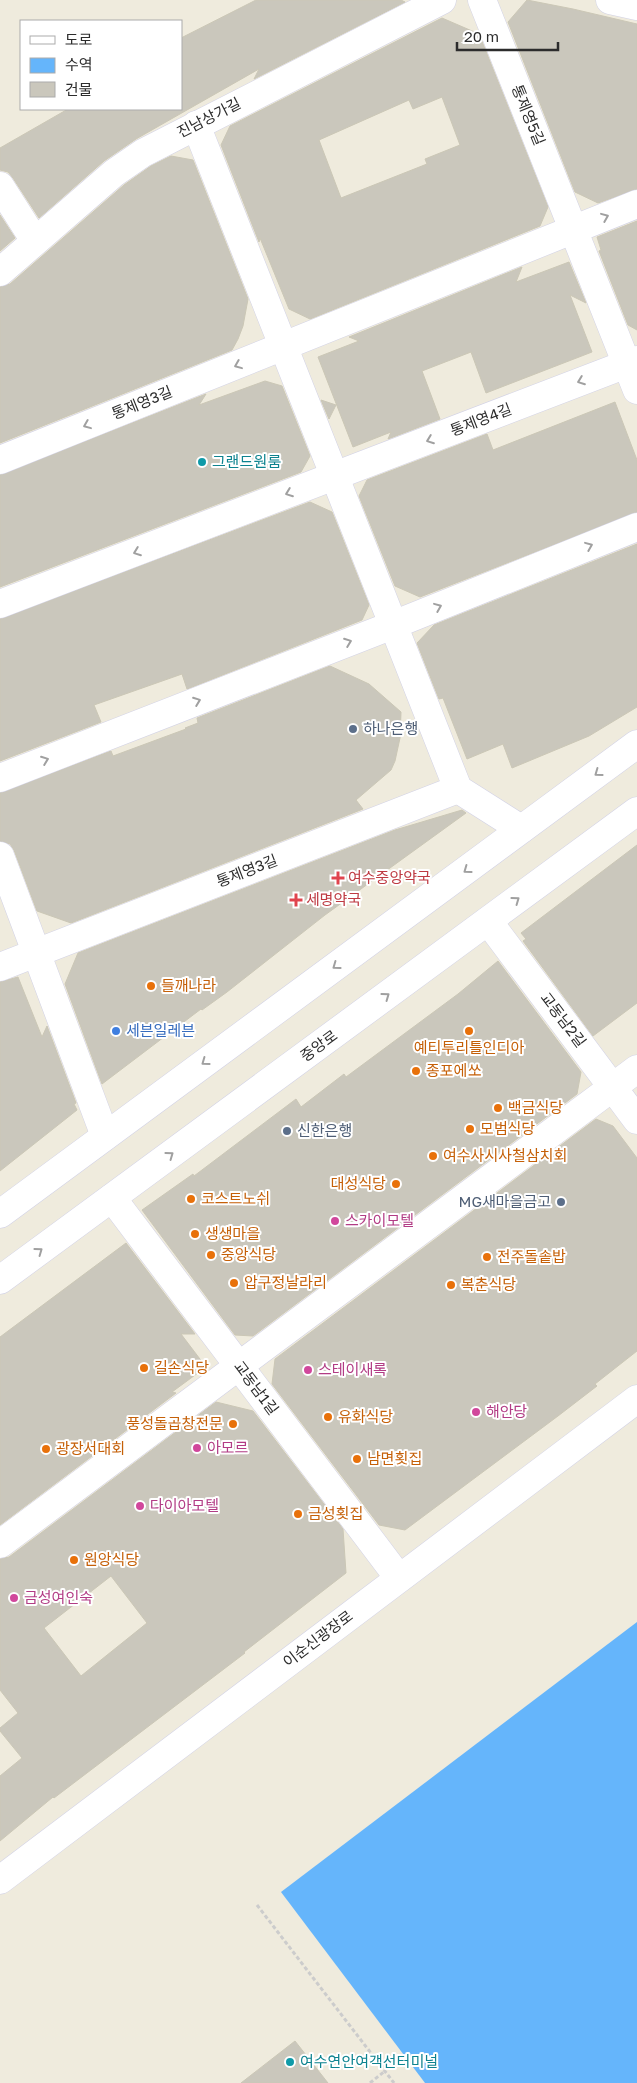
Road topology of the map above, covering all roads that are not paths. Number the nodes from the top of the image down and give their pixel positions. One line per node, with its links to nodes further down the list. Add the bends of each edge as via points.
1 (442, 0): 5 (street, 진남상가길)
2 (482, 0): 8 (street, 통제영5길)
3 (610, 0): 4 (street)
4 (637, 6)
5 (196, 125): 9 (street, 진남상가길, via 143,153); 11 (street)
6 (0, 186): 9 (street)
7 (637, 204): 8 (street, one-way to 7)
8 (573, 230): 11 (street); 12 (street, 통제영5길)
9 (35, 241): 10 (street, 진남상가길)
10 (0, 272)
11 (283, 347): 14 (street, 통제영3길, one-way to 14); 15 (street)
12 (632, 362): 13 (street, 통제영5길); 15 (street, 통제영4길, one-way to 15)
13 (637, 390)
14 (0, 460)
15 (334, 476): 17 (street, one-way to 17); 18 (street)
16 (637, 527): 18 (street, one-way to 16)
17 (0, 604)
18 (393, 625): 20 (street, one-way to 18); 21 (street)
19 (637, 744): 23 (street, one-way to 23)
20 (0, 778)
21 (458, 789): 23 (street); 26 (street, 통제영3길)
22 (637, 811): 25 (street, 중앙로, one-way to 22)
23 (521, 830): 31 (street, one-way to 31)
24 (0, 856): 26 (street)
25 (488, 921): 29 (street, 교동남2길); 32 (street, 중앙로, one-way to 25)
26 (36, 953): 27 (street, 통제영3길); 31 (street)
27 (0, 967)
28 (637, 1069): 29 (street)
29 (613, 1087): 30 (street, 교동남2길); 35 (street)
30 (637, 1120)
31 (105, 1136): 33 (street)
32 (112, 1198): 34 (street, 중앙로, one-way to 32); 35 (street, 교동남1길)
33 (0, 1214)
34 (0, 1280)
35 (239, 1366): 37 (street); 38 (street, 교동남1길)
36 (637, 1399): 38 (street, 이순신광장로)
37 (0, 1544)
38 (399, 1578): 39 (street, 이순신광장로)
39 (0, 1880)

